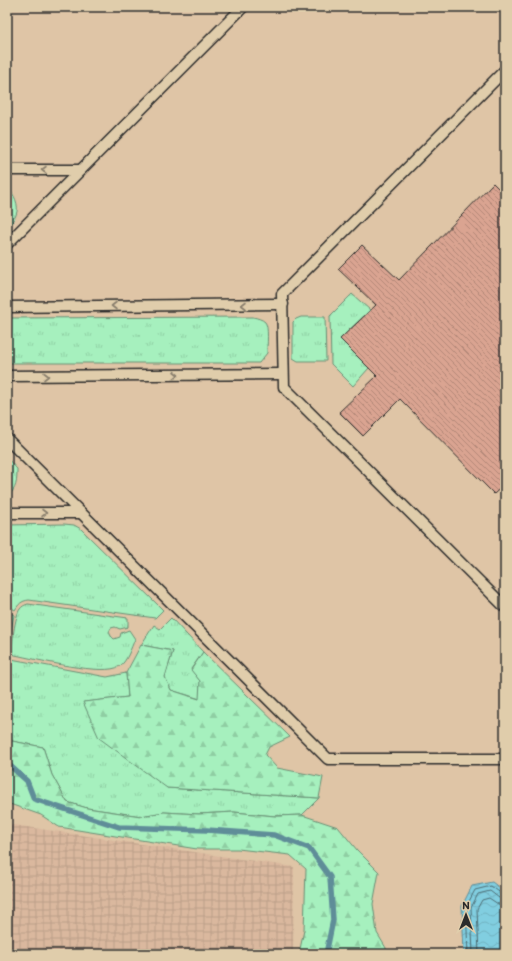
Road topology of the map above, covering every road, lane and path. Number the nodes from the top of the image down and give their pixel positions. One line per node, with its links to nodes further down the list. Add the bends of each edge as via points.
1 (242, 7): 4 (lane)
2 (505, 70): 6 (lane, via 282,294)
3 (7, 170): 4 (lane, one-way to 3)
4 (80, 170): 5 (lane)
5 (7, 244)
6 (283, 304): 7 (lane, one-way to 7); 8 (lane)
7 (7, 307)
8 (283, 374): 9 (lane, one-way to 8); 13 (lane, via 284,386)
9 (7, 376)
10 (7, 439): 12 (lane)
11 (7, 513): 12 (lane, one-way to 12)
12 (81, 513): 14 (lane, via 328,760)
13 (505, 607)
14 (505, 760)

